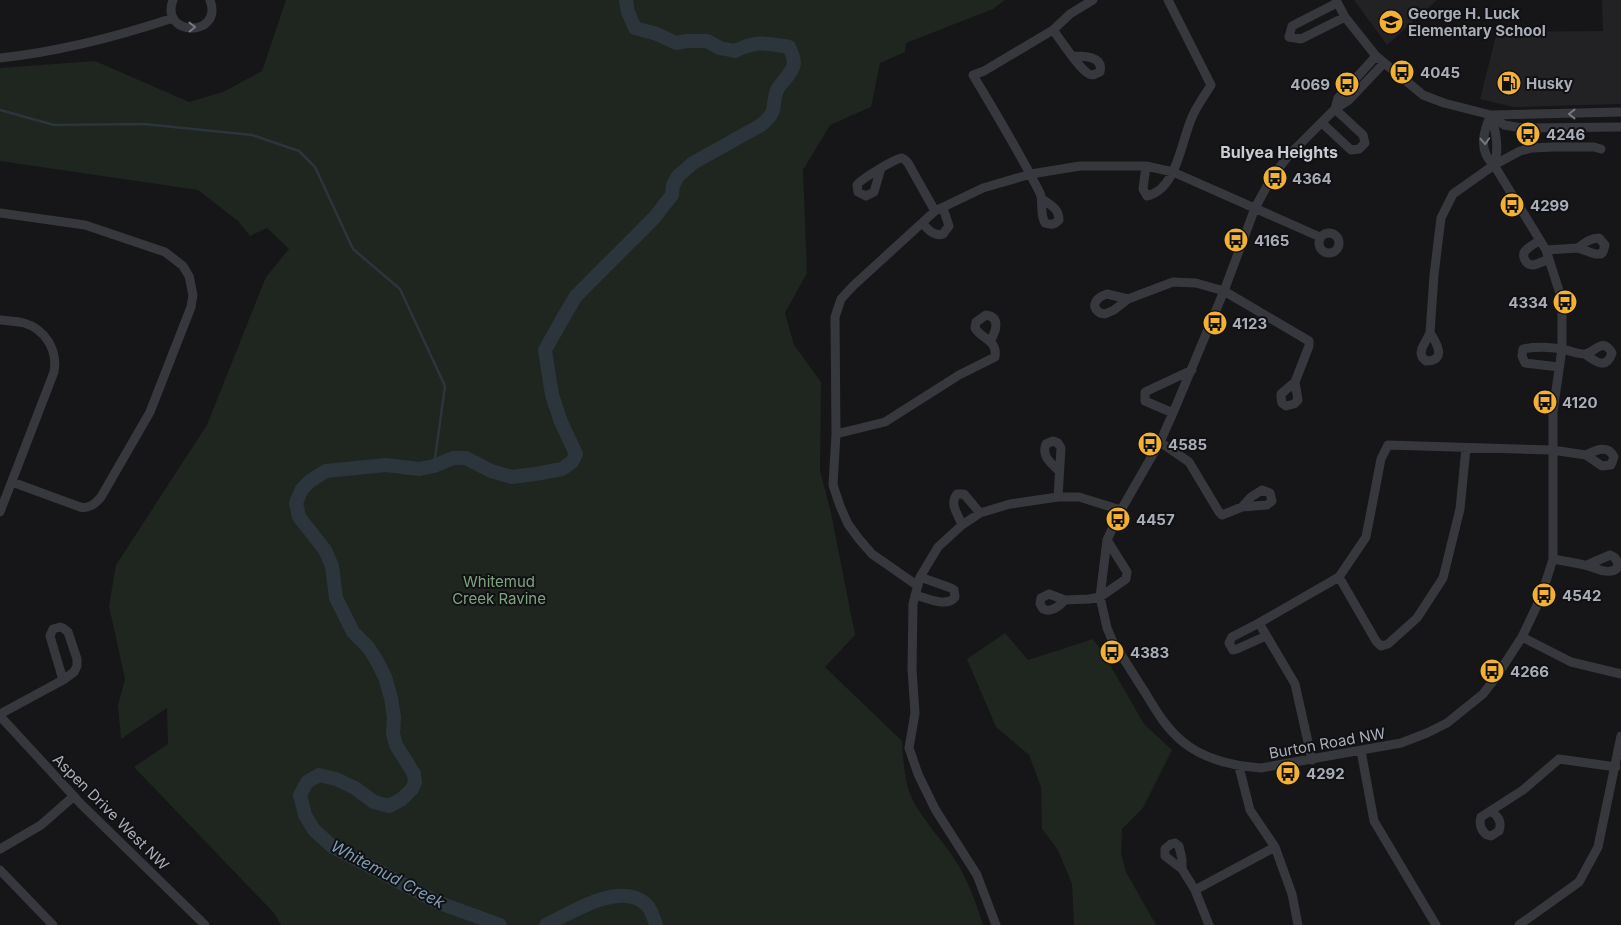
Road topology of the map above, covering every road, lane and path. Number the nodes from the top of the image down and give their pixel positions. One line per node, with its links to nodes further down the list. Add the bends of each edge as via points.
1 (173, 0): 6 (street)
2 (210, 0): 6 (street, one-way to 2, via 189,29 203,26 211,16)
3 (1093, 0): 8 (street, via 1070,14)
4 (1168, 0): 24 (street, via 1211,85 1192,116)
5 (1336, 1): 7 (street); 7 (street, via 1292,26 1289,37 1301,39)
6 (173, 18): 11 (street, via 93,40)
7 (1345, 18): 10 (street)
8 (1053, 30): 9 (street); 25 (street, via 984,71 973,74)
9 (1073, 56)
10 (1376, 56): 12 (street); 13 (street, Burton Road NW, via 1338,98)
11 (0, 58)
12 (1384, 63): 13 (street, Burton Road NW, via 1349,100); 16 (street, via 1423,95)
13 (1335, 109): 17 (street, Burton Road NW); 17 (street, via 1363,135 1365,143 1359,149 1350,150)
14 (1621, 112): 15 (street)
15 (1595, 114): 16 (street, one-way to 16); 18 (street)
16 (1491, 115): 18 (street, via 1504,125 1522,128); 21 (street, via 1496,132 1497,158)
17 (1322, 123): 27 (street, Burton Road NW, via 1283,162)
18 (1594, 127): 19 (street)
19 (1621, 127)
20 (1601, 149): 21 (street, via 1532,148)
21 (1494, 165): 32 (street, Burton Road NW); 38 (street, via 1453,194 1440,218)
22 (1146, 166): 24 (street); 24 (street, via 1143,189 1148,196 1157,194); 25 (street, via 1080,166)
23 (881, 168): 28 (street, via 904,159)
24 (1173, 172): 27 (street)
25 (1030, 174): 26 (street); 28 (street, via 983,188)
26 (1042, 199)
27 (1255, 208): 31 (street); 35 (street, Burton Road NW)
28 (939, 209): 30 (street); 30 (street, via 949,226 944,234 935,235)
29 (0, 212): 52 (street, via 85,225 165,252 187,271 193,287 191,307 150,412 95,504 80,507)
30 (922, 223): 46 (street, via 841,299 835,317)
31 (1320, 238)
32 (1540, 240): 34 (street, Burton Road NW); 34 (street, via 1525,251 1524,260 1533,265)
33 (1578, 248): 34 (street)
34 (1548, 255): 40 (street, Burton Road NW, via 1562,300)
35 (1224, 291): 36 (street, via 1196,283 1173,282); 43 (street, Burton Road NW); 44 (street, via 1309,341)
36 (1128, 299)
37 (0, 320): 52 (street, via 39,330 50,345 55,362)
38 (1430, 333)
39 (990, 340): 46 (street, via 995,357 959,375 885,422)
40 (1562, 349): 41 (street); 42 (street, Burton Road NW); 42 (street, via 1522,349 1525,362)
41 (1585, 354)
42 (1559, 367): 49 (street, Burton Road NW)
43 (1192, 370): 45 (street, Burton Road NW); 45 (street, via 1145,392 1146,401)
44 (1295, 382)
45 (1173, 413): 47 (street, Burton Road NW)
46 (836, 434): 63 (street, via 833,485 848,524 872,554)
47 (1160, 442): 54 (street, via 1189,462 1219,512 1222,514); 55 (street, Burton Road NW)
48 (1466, 448): 49 (street); 62 (street, via 1388,445 1381,459 1366,537); 62 (street, via 1460,509 1443,578 1417,618 1388,644 1381,646)
49 (1552, 450): 50 (street); 60 (street, Burton Road NW)
50 (1586, 455)
51 (1059, 471): 53 (street)
52 (12, 482): 56 (street)
53 (1058, 497): 55 (street, via 1079,497); 57 (street)
54 (1242, 507)
55 (1120, 510): 59 (street, Burton Road NW)
56 (0, 512)
57 (980, 512): 58 (street); 58 (street, via 964,494 957,494 952,503)
58 (962, 525): 63 (street, via 938,547)
59 (1107, 540): 65 (street, Burton Road NW); 65 (street, via 1127,575 1124,581)
60 (1553, 559): 61 (street); 69 (street, Burton Road NW)
61 (1587, 565)
62 (1339, 577): 67 (street)
63 (919, 581): 64 (street); 64 (street, via 951,588 955,597 943,602)
64 (915, 595): 87 (street, via 912,647 915,713 909,748 935,809 977,875)
65 (1100, 597): 66 (street); 76 (street, Burton Road NW, via 1113,642 1167,727 1198,752)
66 (1065, 600)
67 (1260, 623): 68 (street); 68 (street, via 1232,637 1230,648 1237,649)
68 (1266, 636): 75 (street, via 1295,684)
69 (1522, 637): 70 (street, via 1571,662); 74 (street, Burton Road NW, via 1483,694 1447,723 1401,744)
70 (1621, 674)
71 (63, 680): 71 (street, via 50,636 53,629 60,627 68,632 77,659 74,672); 72 (street)
72 (0, 715): 78 (street, Aspen Drive West NW)
73 (1621, 736): 77 (street)
74 (1361, 751): 75 (street, Burton Road NW); 90 (street, via 1374,821)
75 (1312, 760): 76 (street, Burton Road NW, via 1261,768)
76 (1239, 767): 80 (street, via 1250,810)
77 (1616, 767): 79 (street, via 1559,759); 91 (street, via 1598,847 1579,882)
78 (74, 796): 81 (street, via 41,825); 86 (street, Aspen Drive West NW)
79 (1492, 811)
80 (1275, 847): 84 (street); 89 (street, via 1292,894)
81 (0, 849)
82 (1182, 869): 84 (street)
83 (0, 870): 85 (street)
84 (1195, 890): 88 (street)
85 (47, 923)
86 (205, 925)
87 (996, 925)
88 (1209, 925)
89 (1298, 925)
90 (1436, 925)
91 (1519, 925)

